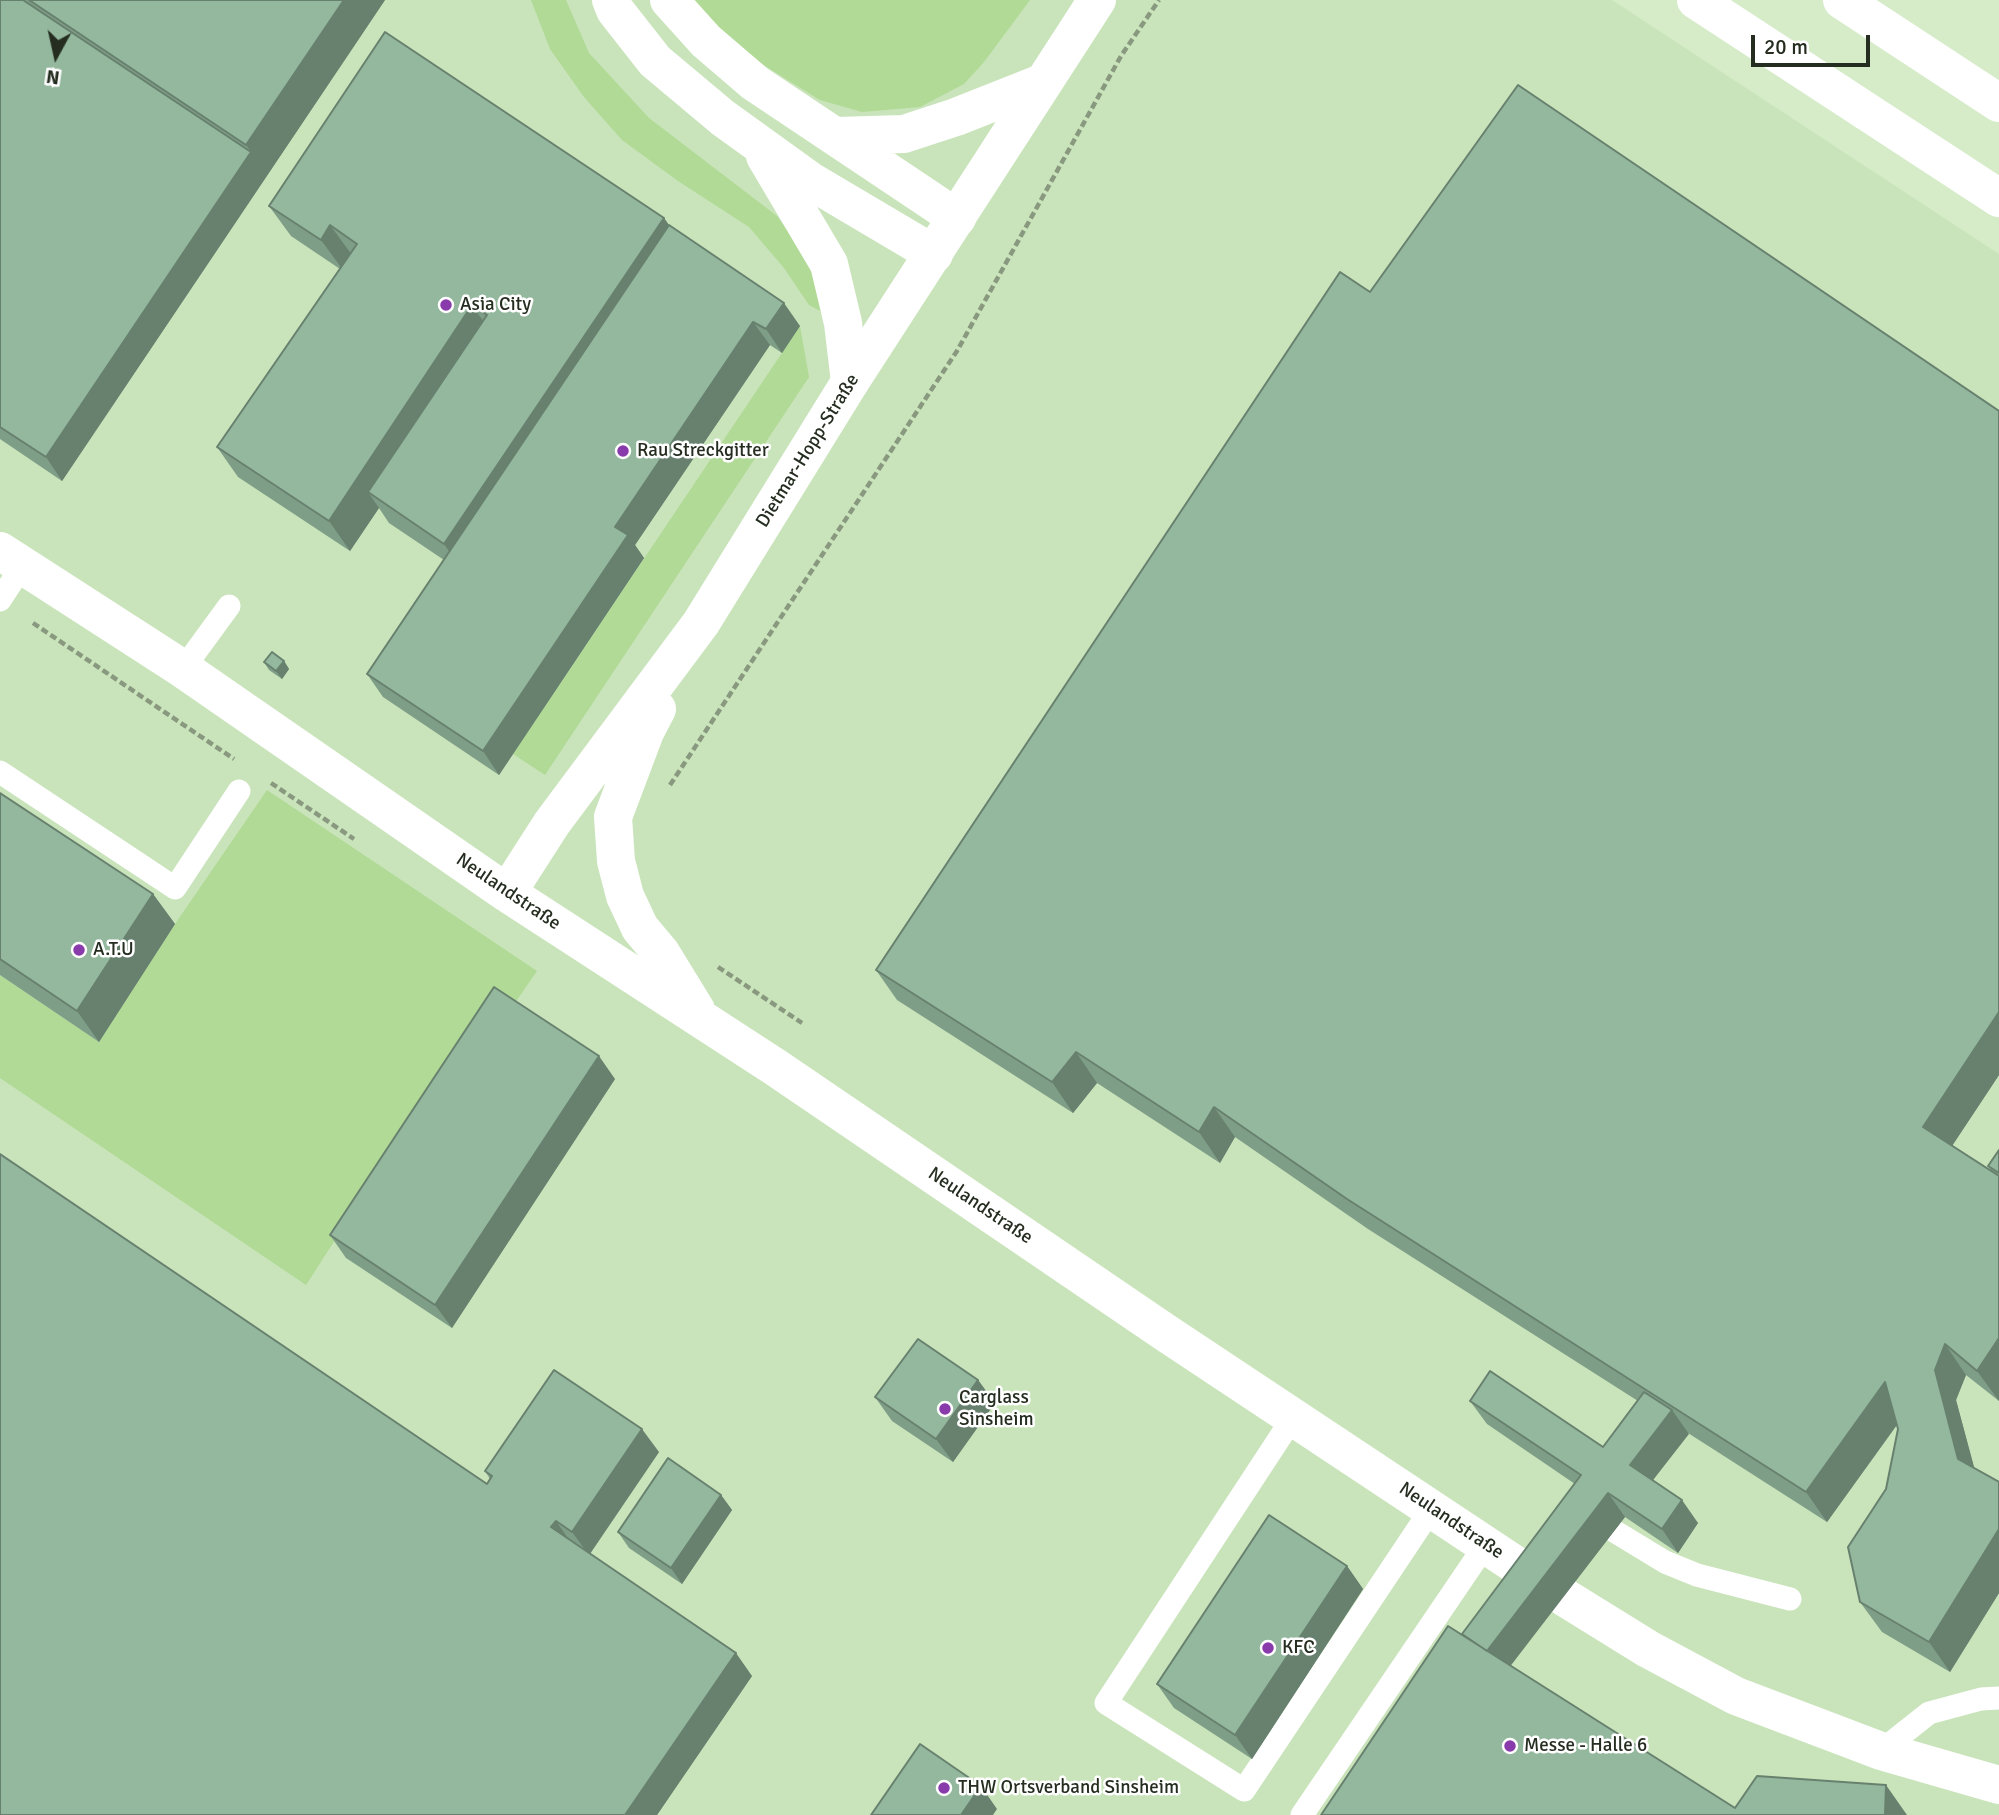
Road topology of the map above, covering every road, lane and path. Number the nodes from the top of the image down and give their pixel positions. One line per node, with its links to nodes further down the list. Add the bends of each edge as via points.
1 (611, 0): 10 (main road, via 655,61)
2 (669, 0): 9 (main road, via 706,41 755,83)
3 (1097, 0): 7 (main road, Dietmar-Hopp-Straße)
4 (1159, 0): 25 (path, via 1121,56 957,351)
5 (1696, 0): 11 (main road)
6 (1842, 0): 8 (main road)
7 (1042, 83): 9 (main road, via 904,134); 12 (main road, Dietmar-Hopp-Straße)
8 (1999, 103)
9 (836, 136): 12 (main road)
10 (757, 142): 13 (main road, via 809,180); 14 (main road, via 829,264)
11 (1999, 198)
12 (957, 218): 13 (main road, Dietmar-Hopp-Straße)
13 (934, 254): 14 (main road, Dietmar-Hopp-Straße)
14 (850, 382): 19 (main road, Dietmar-Hopp-Straße)
15 (11, 558): 16 (lane); 20 (main road, Neulandstraße)
16 (0, 600)
17 (229, 607): 20 (lane)
18 (23, 617): 21 (path)
19 (701, 623): 27 (main road, Dietmar-Hopp-Straße, via 552,823); 29 (main road, via 645,732 613,817 616,861 625,896 640,928)
20 (183, 669): 27 (main road, Neulandstraße)
21 (241, 763)
22 (0, 772): 24 (lane, via 175,888)
23 (264, 779): 26 (path)
24 (239, 791)
25 (662, 797)
26 (355, 840)
27 (507, 893): 29 (main road, Neulandstraße)
28 (712, 962): 30 (path)
29 (703, 1021): 31 (main road, Neulandstraße)
30 (802, 1023)
31 (1294, 1416): 32 (main road, Neulandstraße); 32 (lane, via 1106,1703 1244,1790)
32 (1432, 1508): 34 (main road, Neulandstraße)
33 (1614, 1531): 35 (lane, via 1665,1562 1697,1575)
34 (1486, 1544): 37 (main road, Neulandstraße, via 1564,1597 1736,1696); 39 (lane)
35 (1790, 1599)
36 (1999, 1698): 37 (lane, via 1929,1713)
37 (1881, 1751): 38 (main road, Neulandstraße)
38 (1999, 1784)
39 (1302, 1815)

